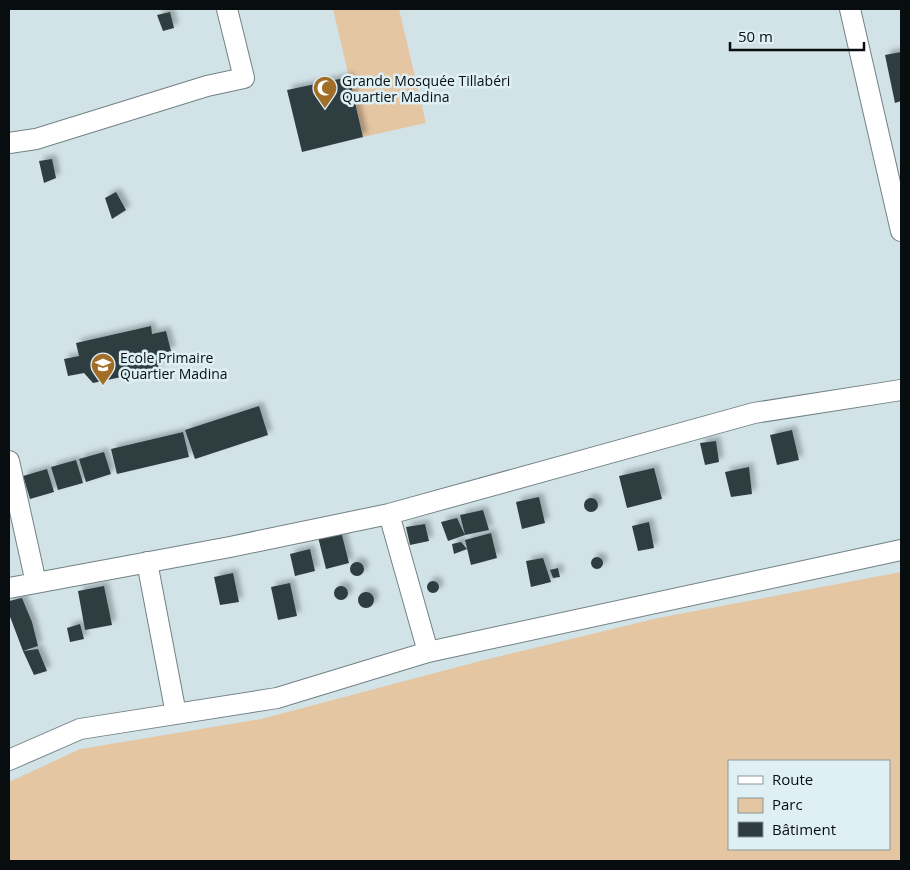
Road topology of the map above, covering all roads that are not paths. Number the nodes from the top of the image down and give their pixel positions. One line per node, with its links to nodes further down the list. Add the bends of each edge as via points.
1 (227, 9): 3 (street, via 244,78)
2 (850, 9): 4 (street)
3 (9, 144)
4 (901, 231)
5 (901, 390): 7 (street, via 754,413)
6 (9, 461): 10 (street)
7 (389, 514): 9 (street); 12 (street)
8 (901, 550): 12 (street)
9 (147, 562): 10 (street); 13 (street)
10 (36, 583): 11 (street)
11 (9, 588)
12 (428, 652): 13 (street, via 277,698)
13 (176, 714): 14 (street, via 80,729)
14 (9, 760)

